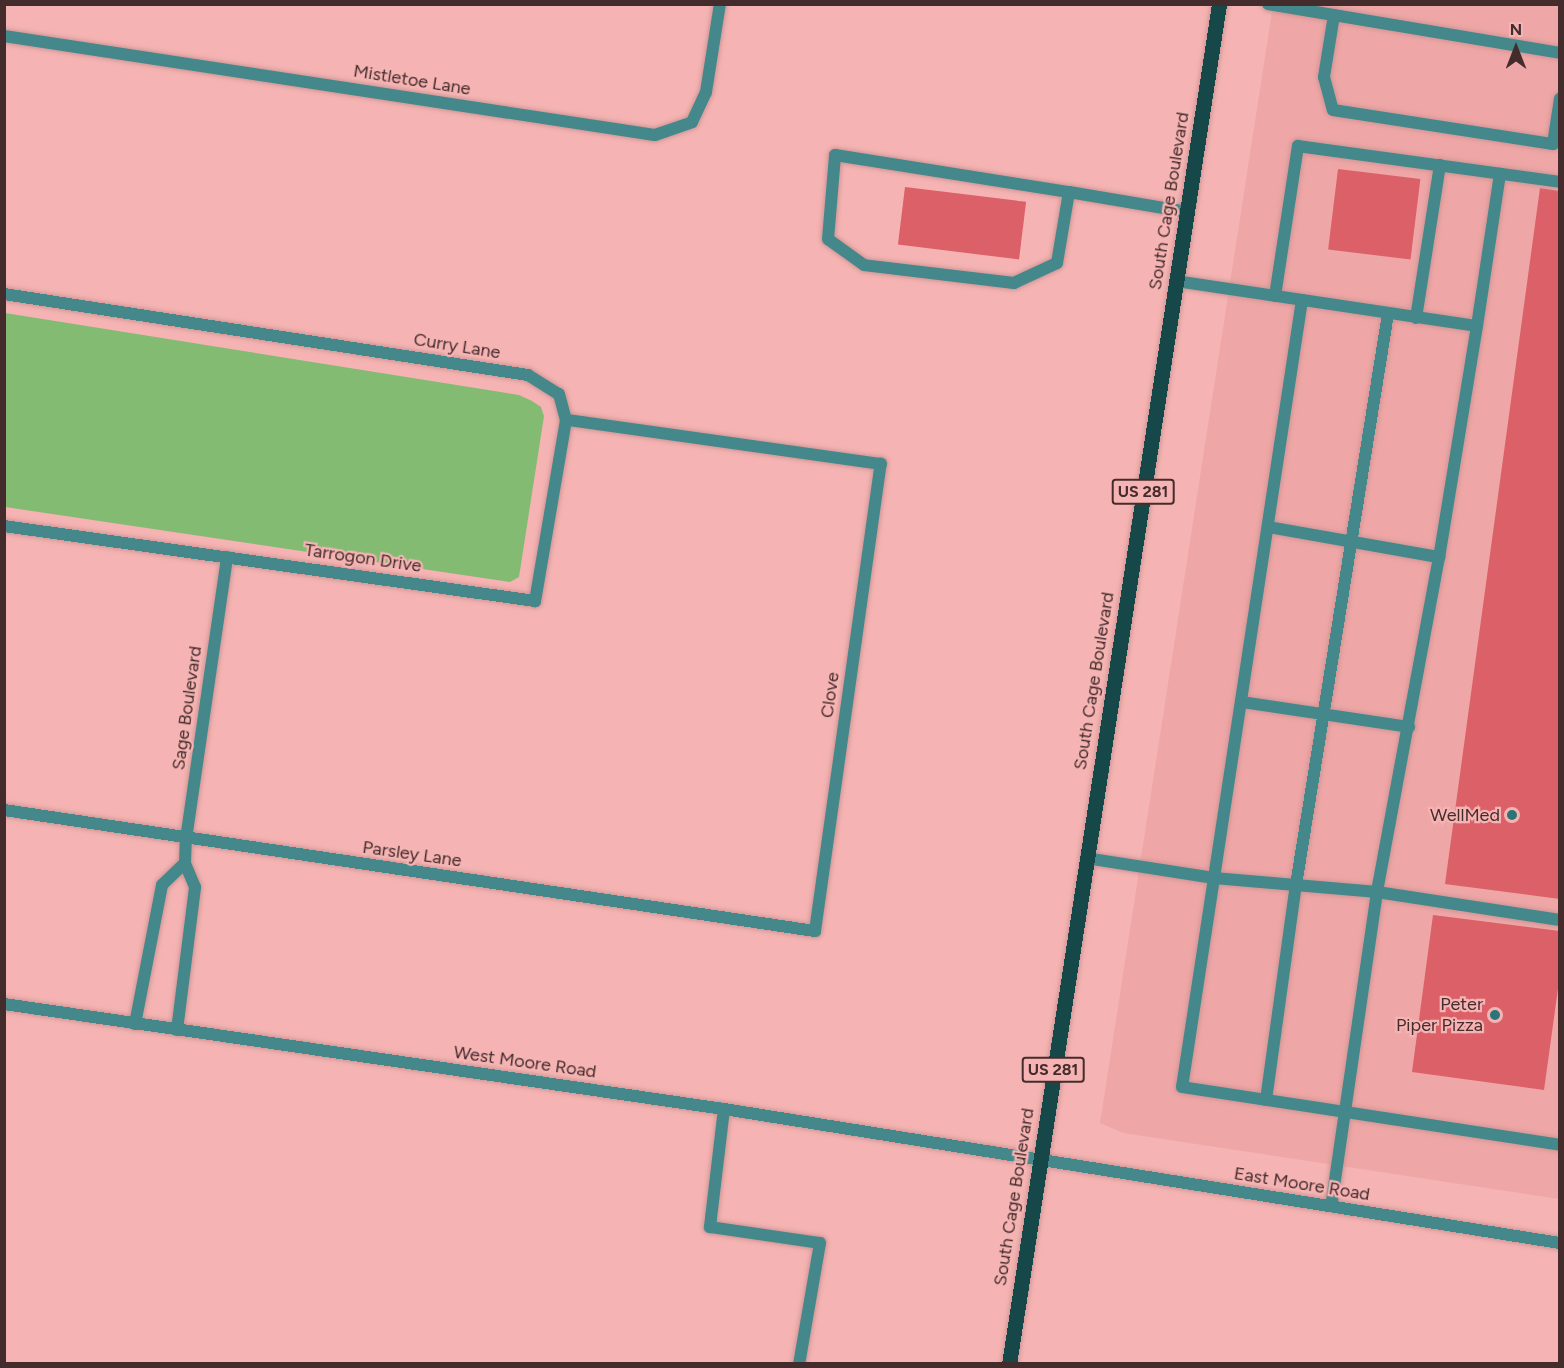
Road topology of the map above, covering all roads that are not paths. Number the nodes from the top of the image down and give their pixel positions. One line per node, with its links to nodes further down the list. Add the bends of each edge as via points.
1 (720, 4): 5 (street, Mistletoe Lane, via 706,92 692,122 655,135)
2 (1219, 4): 13 (main road, South Cage Boulevard / US 281)
3 (1268, 4): 4 (street)
4 (1334, 15): 6 (street); 8 (street, via 1324,77 1333,110)
5 (4, 36)
6 (1560, 53)
7 (1560, 99): 8 (street)
8 (1556, 146)
9 (1440, 165): 10 (street); 16 (street, via 1298,146); 19 (street)
10 (1500, 174): 11 (street); 20 (street)
11 (1560, 182)
12 (1069, 192): 12 (street, via 835,155 828,238 864,265 1014,283 1057,263); 13 (street)
13 (1187, 212): 14 (main road, South Cage Boulevard / US 281)
14 (1176, 281): 16 (street); 32 (main road, South Cage Boulevard / US 281)
15 (4, 294): 21 (street, Curry Lane, via 528,375 559,394)
16 (1275, 296): 17 (street)
17 (1302, 300): 18 (street); 23 (street)
18 (1388, 314): 19 (street); 24 (street)
19 (1416, 318): 20 (street)
20 (1477, 326): 26 (street)
21 (567, 420): 25 (street, Tarrogon Drive, via 535,601); 38 (street, Clove, via 881,464)
22 (4, 526): 25 (street, Tarrogon Drive)
23 (1268, 528): 24 (street); 27 (street)
24 (1352, 543): 26 (street); 28 (street)
25 (226, 557): 31 (street, Sage Boulevard)
26 (1439, 557): 29 (street)
27 (1242, 702): 28 (street); 34 (street)
28 (1325, 714): 29 (street); 35 (street)
29 (1409, 727): 36 (street)
30 (4, 810): 31 (street, Parsley Lane)
31 (186, 838): 33 (street, Sage Boulevard); 38 (street, Parsley Lane)
32 (1086, 858): 34 (street); 46 (main road, South Cage Boulevard / US 281)
33 (185, 863): 40 (street, via 162,885); 41 (street, Sage Boulevard, via 195,887)
34 (1214, 878): 35 (street); 42 (street, via 1182,1087)
35 (1296, 885): 36 (street); 42 (street)
36 (1377, 892): 37 (street); 44 (street)
37 (1560, 920)
38 (815, 931)
39 (4, 1004): 40 (street, West Moore Road)
40 (135, 1024): 41 (street, West Moore Road)
41 (177, 1030): 43 (street, West Moore Road)
42 (1266, 1100): 44 (street)
43 (724, 1109): 46 (street, West Moore Road); 49 (street, via 710,1227 820,1243)
44 (1345, 1112): 45 (street); 47 (street)
45 (1560, 1144)
46 (1039, 1160): 47 (street, East Moore Road); 50 (main road, South Cage Boulevard / US 281)
47 (1331, 1206): 48 (street, East Moore Road)
48 (1560, 1243)
49 (799, 1364)
50 (1009, 1364)

